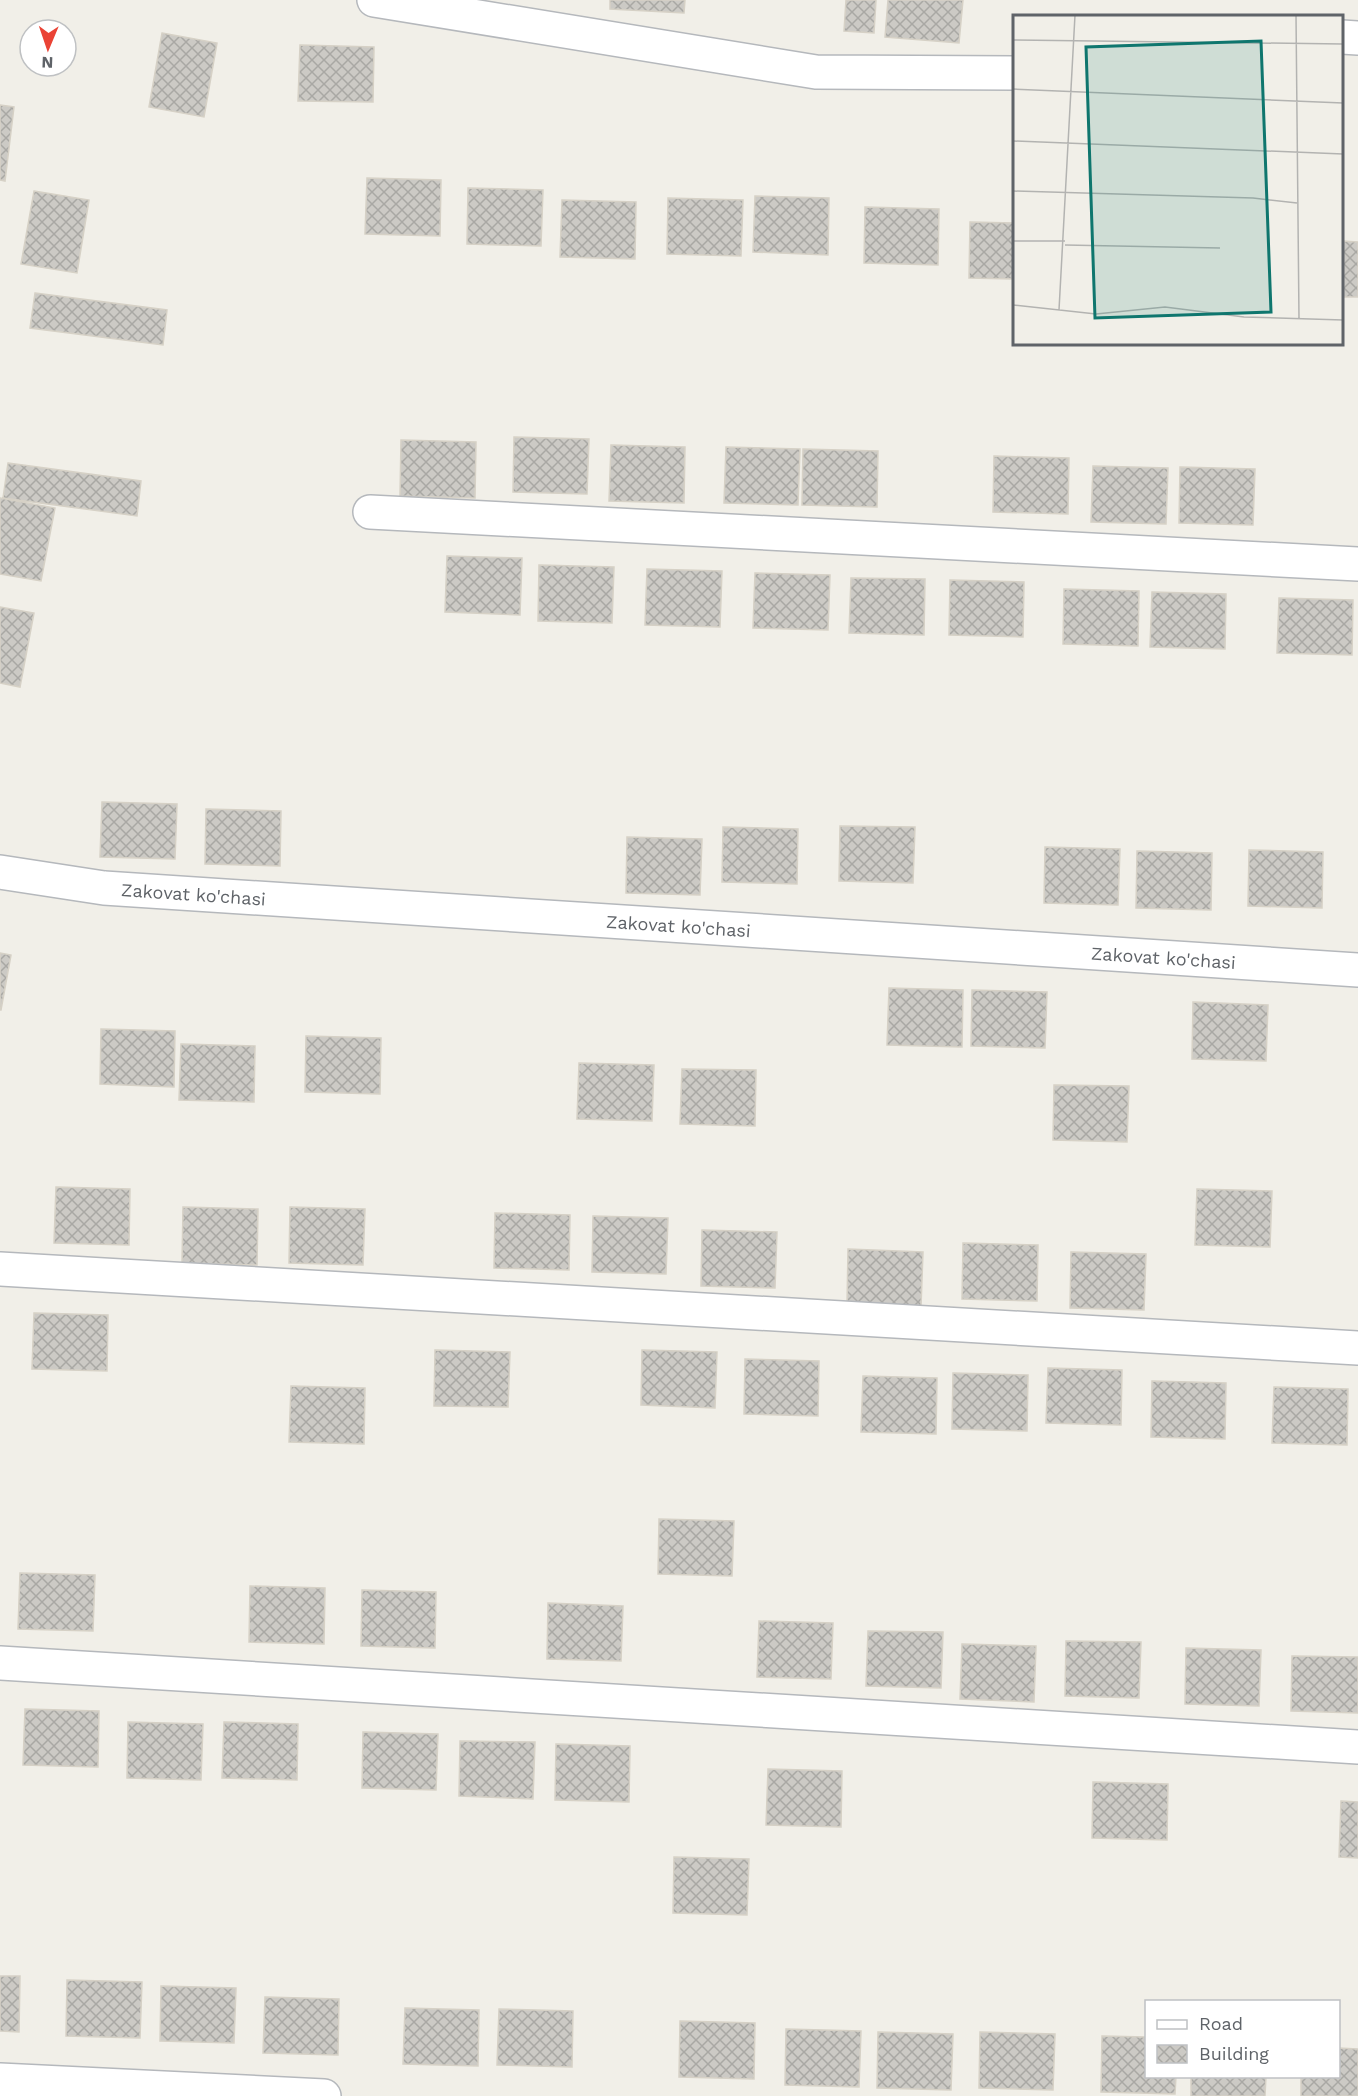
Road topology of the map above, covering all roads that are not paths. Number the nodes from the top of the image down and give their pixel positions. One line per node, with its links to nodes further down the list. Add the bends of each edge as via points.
1 (374, 0): 4 (street, via 816,72)
2 (1343, 37): 3 (street)
3 (1358, 38)
4 (1013, 73)
5 (370, 512): 6 (street)
6 (1358, 564)
7 (0, 873): 8 (street, Zakovat ko'chasi, via 104,888)
8 (1358, 970)
9 (0, 1269): 10 (street)
10 (1358, 1348)
11 (0, 1663): 12 (street)
12 (1358, 1747)
13 (0, 2080): 14 (street)
14 (324, 2096)

